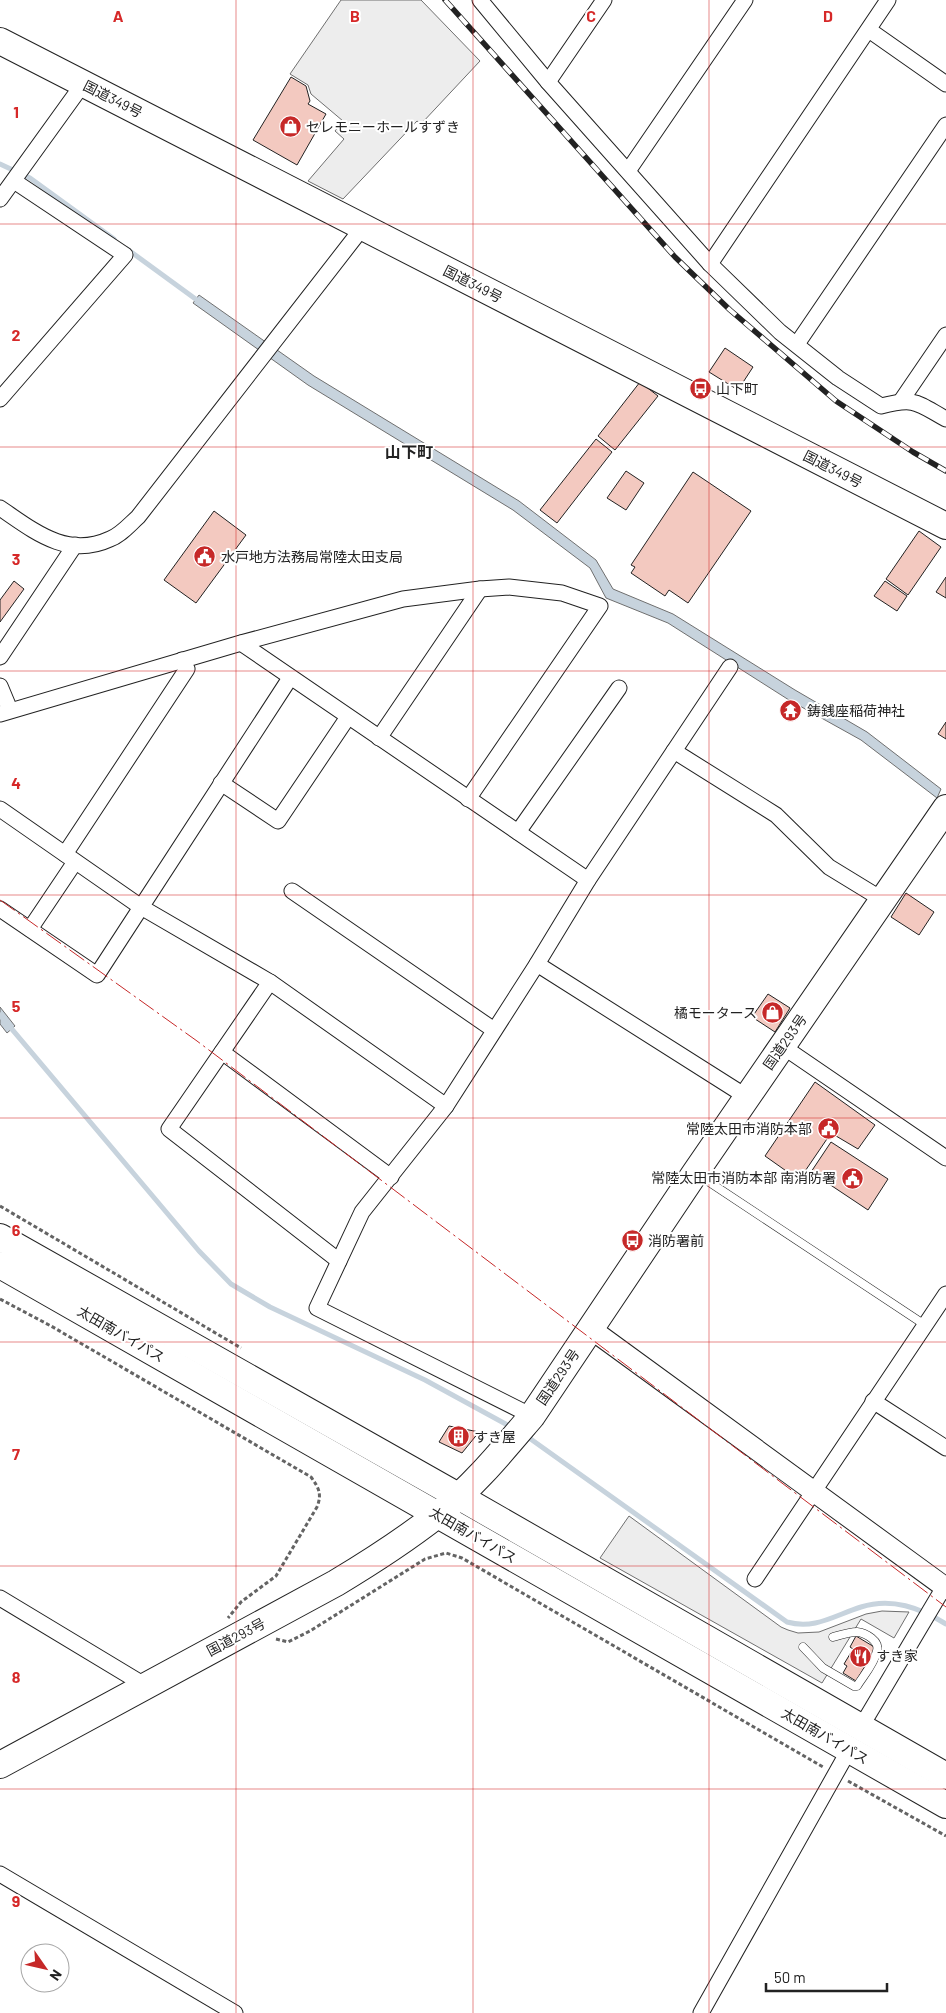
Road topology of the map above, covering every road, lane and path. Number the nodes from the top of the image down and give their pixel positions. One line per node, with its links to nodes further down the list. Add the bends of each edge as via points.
1 (480, 0): 7 (street)
2 (604, 0): 7 (street)
3 (745, 0): 11 (street)
4 (888, 0): 5 (street)
5 (869, 30): 9 (street); 15 (street)
6 (0, 42): 8 (highway, 国道349号)
7 (548, 82): 11 (street)
8 (83, 84): 12 (street); 14 (highway, 国道349号)
9 (946, 84)
10 (946, 125): 17 (street)
11 (628, 171): 15 (street)
12 (14, 181): 13 (street); 18 (street, via 125,255)
13 (0, 199)
14 (363, 227): 22 (highway, 国道349号); 23 (street, via 138,517 111,539)
15 (710, 264): 17 (street, via 780,332)
16 (946, 335): 19 (street)
17 (797, 344): 19 (street, via 838,378 882,406)
18 (0, 399)
19 (901, 401): 20 (street, via 914,402)
20 (946, 419)
21 (0, 508): 23 (street, via 50,540 62,545)
22 (946, 526)
23 (75, 545): 26 (street)
24 (480, 589): 25 (street, via 403,599); 34 (street); 37 (street, via 562,593 600,606)
25 (240, 643): 27 (street); 29 (street)
26 (0, 657)
27 (182, 660): 32 (street); 41 (street, via 187,668)
28 (730, 667): 35 (street)
29 (290, 678): 33 (street); 36 (street)
30 (619, 688): 40 (street)
31 (1, 693): 32 (street)
32 (5, 712)
33 (348, 717): 34 (street); 36 (street, via 278,821)
34 (379, 738): 37 (street)
35 (674, 751): 42 (street); 44 (street, via 776,815 829,867)
36 (221, 783): 45 (street)
37 (468, 799): 40 (street)
38 (946, 808): 44 (highway, 国道293号)
39 (0, 809): 41 (street)
40 (518, 832): 42 (street)
41 (70, 858): 45 (street); 47 (street)
42 (588, 880): 48 (street)
43 (292, 891): 50 (street)
44 (883, 900): 51 (highway, 国道293号)
45 (140, 908): 47 (street, via 98,975); 49 (street)
46 (0, 909): 47 (street)
47 (30, 930)
48 (537, 964): 50 (street); 53 (street)
49 (270, 982): 52 (street); 54 (street)
50 (494, 1030): 54 (street)
51 (782, 1046): 53 (highway, 国道293号); 55 (street)
52 (222, 1052): 57 (street); 60 (street, via 169,1129)
53 (747, 1098): 56 (highway, 国道293号)
54 (446, 1106): 57 (street)
55 (946, 1158)
56 (695, 1173): 64 (lane); 65 (highway, 国道293号)
57 (390, 1176): 60 (street, via 362,1212)
58 (0, 1206): 66 (path, via 239,1346 247,1355)
59 (0, 1237): 66 (highway, 太田南バイパス)
60 (339, 1261): 68 (street, via 317,1308)
61 (0, 1266): 72 (highway, 太田南バイパス)
62 (946, 1294): 64 (street)
63 (0, 1299): 78 (path, via 311,1477 318,1486 321,1497 317,1507 276,1576 230,1613 221,1633)
64 (925, 1325): 67 (street)
65 (591, 1329): 68 (highway, 国道293号); 70 (street)
66 (239, 1372): 71 (highway, 太田南バイパス)
67 (873, 1401): 69 (street); 70 (street)
68 (532, 1416): 71 (highway, 国道293号)
69 (946, 1448)
70 (813, 1490): 73 (street); 74 (street)
71 (458, 1496): 72 (highway, 国道293号); 81 (highway, 太田南バイパス)
72 (438, 1515): 76 (highway, 国道293号, via 377,1558); 82 (highway, 太田南バイパス)
73 (755, 1579)
74 (945, 1587): 81 (street)
75 (0, 1598): 80 (street)
76 (258, 1625): 78 (highway, 国道293号); 84 (path, via 273,1638 288,1642 310,1632 425,1560 446,1553 462,1558)
77 (833, 1637): 79 (lane, via 857,1632 877,1644 878,1650 857,1686 823,1668)
78 (226, 1643): 80 (highway, 国道293号)
79 (803, 1647)
80 (146, 1686): 83 (highway, 国道293号)
81 (861, 1727): 85 (highway, 太田南バイパス)
82 (849, 1750): 84 (street); 86 (highway, 太田南バイパス)
83 (0, 1765)
84 (836, 1774): 87 (path); 90 (street)
85 (946, 1776)
86 (946, 1805)
87 (946, 1836)
88 (0, 1874): 89 (street)
89 (235, 2013)
90 (701, 2013)

